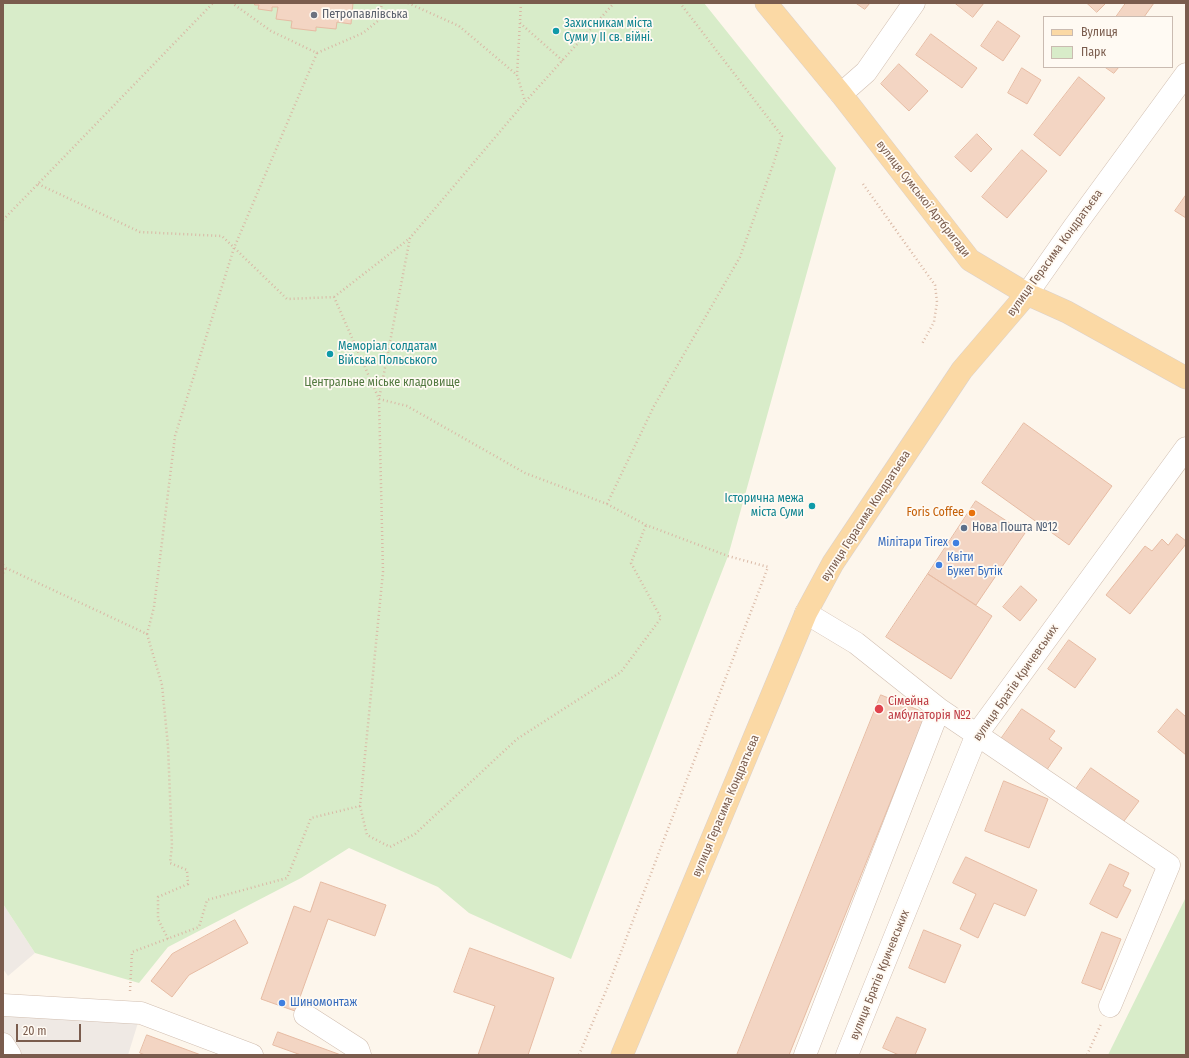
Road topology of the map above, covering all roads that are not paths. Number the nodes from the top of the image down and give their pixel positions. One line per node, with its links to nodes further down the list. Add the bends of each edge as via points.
1 (766, 3): 4 (main road, вулиця Сумської Артбригади)
2 (914, 3): 4 (street, via 866,72)
3 (1186, 74): 5 (street, вулиця Герасима Кондратьєва)
4 (841, 94): 5 (main road, вулиця Сумської Артбригади, via 970,260)
5 (1027, 294): 6 (main road, вулиця Сумської Артбригади, via 1067,312); 8 (main road, вулиця Герасима Кондратьєва, via 962,370 833,563)
6 (1186, 378)
7 (1186, 448): 10 (street, вулиця Братів Кричевських)
8 (806, 613): 9 (street, via 856,643); 18 (main road, вулиця Герасима Кондратьєва)
9 (939, 709): 10 (street); 19 (street)
10 (977, 734): 12 (street, via 1169,865); 20 (street, вулиця Братів Кричевських)
11 (3, 1005): 16 (street, via 142,1013)
12 (1110, 1006)
13 (305, 1015): 17 (street, via 358,1049)
14 (3, 1044): 15 (street)
15 (10, 1055)
16 (252, 1055)
17 (360, 1055)
18 (622, 1055)
19 (805, 1055)
20 (847, 1055)

